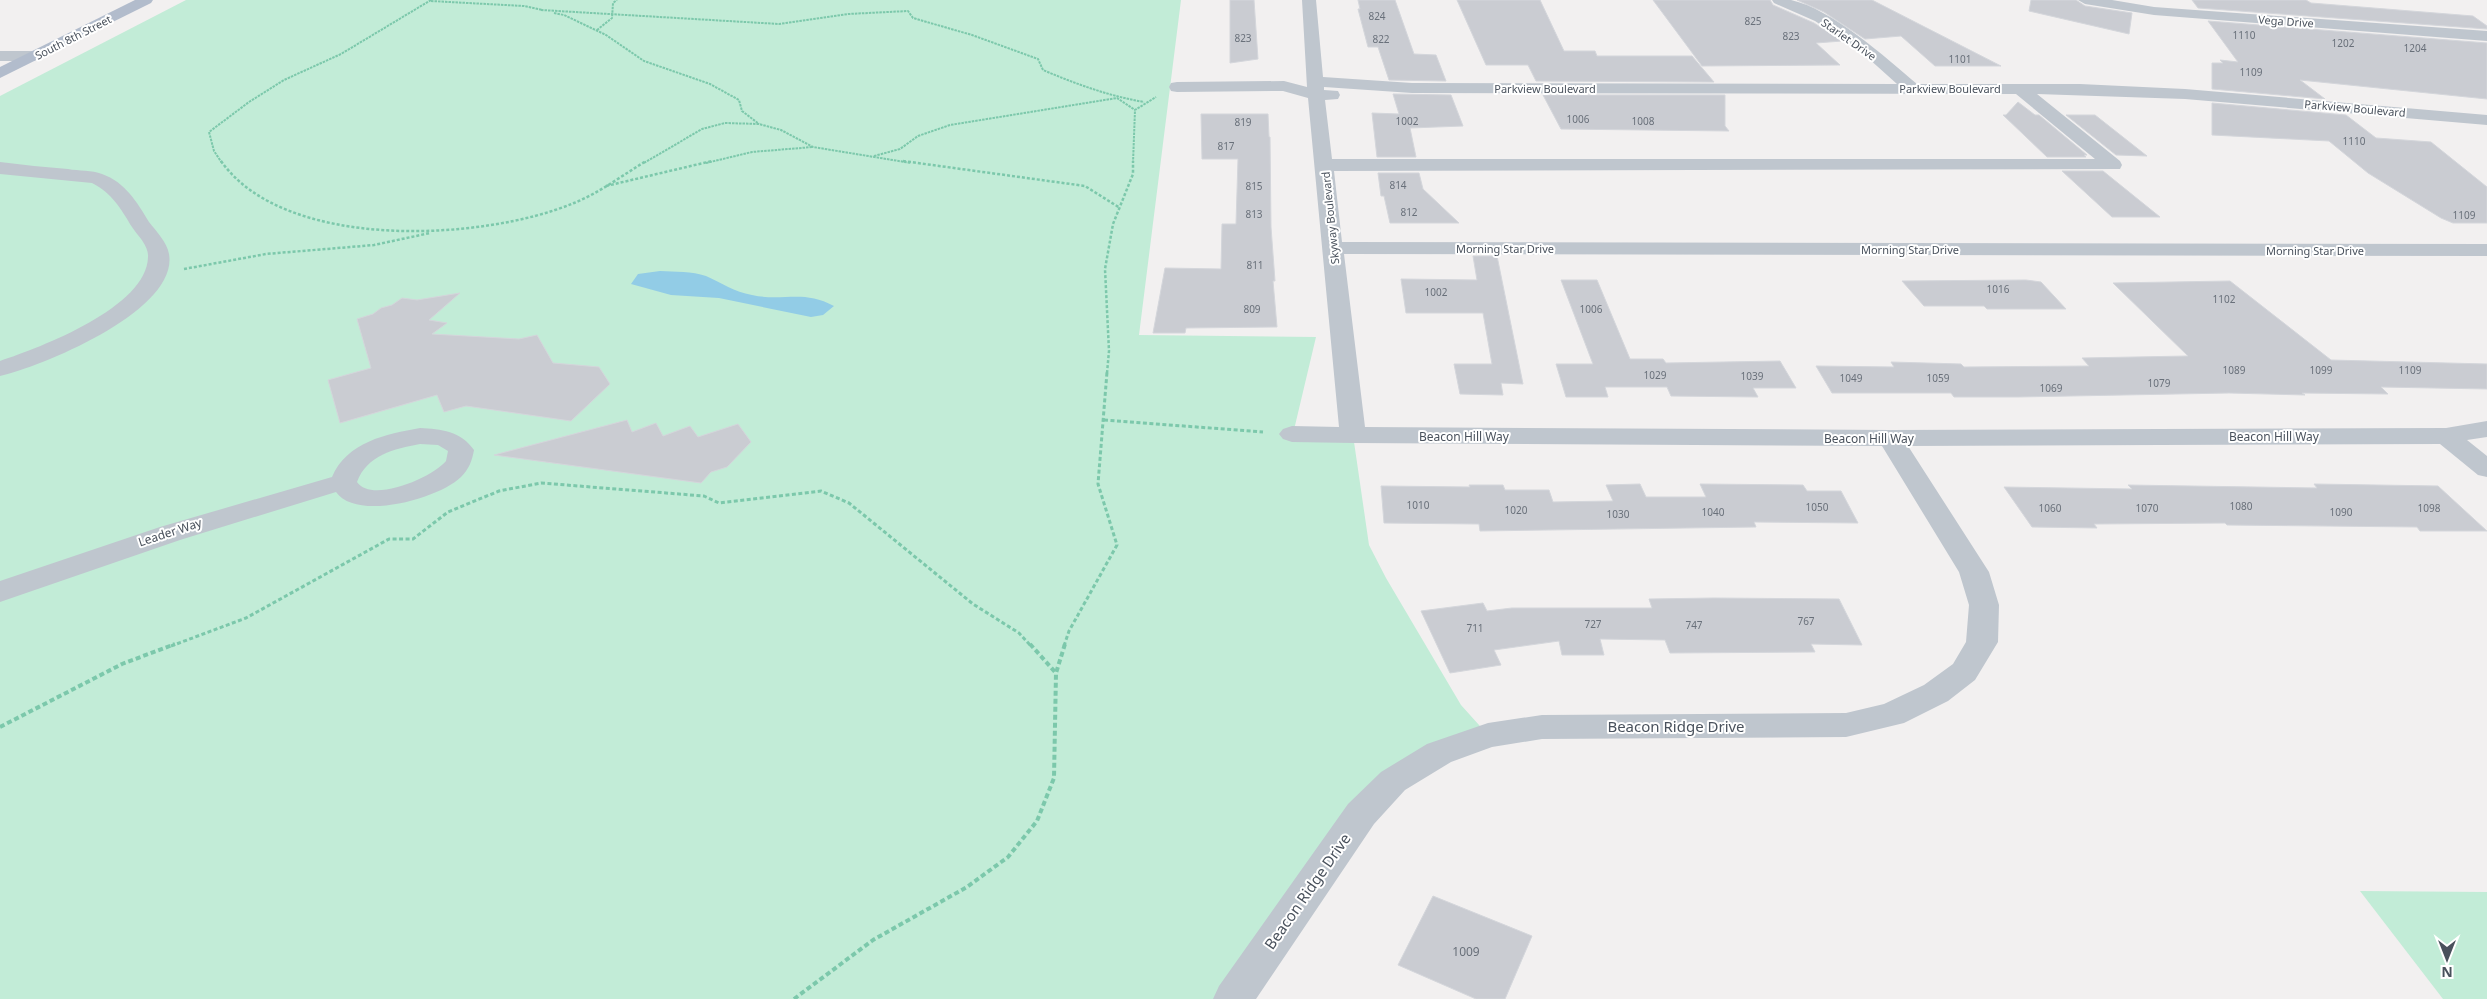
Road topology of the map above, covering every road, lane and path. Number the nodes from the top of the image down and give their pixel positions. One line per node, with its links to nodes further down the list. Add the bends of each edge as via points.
1 (146, 0): 12 (main road, South 8th Street)
2 (431, 0): 7 (path); 29 (path, via 341,54 284,80 208,132 214,152 228,171 257,196 297,214 350,227)
3 (617, 0): 8 (path, via 613,3)
4 (1309, 0): 15 (street, Skyway Boulevard)
5 (1779, 0): 16 (street, Starlet Drive, via 1820,18 1863,46)
6 (2085, 0): 10 (street, Vega Drive, via 2154,11)
7 (541, 10): 8 (path); 9 (path, via 564,15)
8 (612, 15): 9 (path); 18 (path, via 778,24 848,14 908,11 913,18 972,34 1038,59 1043,70)
9 (597, 30): 22 (path, via 644,61 710,84 739,100 742,112)
10 (2487, 36)
11 (0, 56): 12 (street)
12 (34, 56): 13 (main road, South 8th Street)
13 (4, 69)
14 (1177, 87): 15 (street, Parkview Boulevard); 19 (path)
15 (1316, 88): 16 (street, Parkview Boulevard, via 1349,95 1412,88); 25 (street, Skyway Boulevard)
16 (1912, 88): 17 (street, Parkview Boulevard)
17 (2019, 88): 21 (street, Parkview Boulevard, via 2176,93); 25 (street, via 2113,165)
18 (1117, 98): 19 (path); 20 (path); 24 (path, via 950,125 918,136 900,149)
19 (1145, 102): 20 (path)
20 (1135, 110): 28 (path, via 1133,174)
21 (2487, 120)
22 (759, 124): 23 (path, via 781,130); 27 (path, via 725,123 702,130)
23 (813, 147): 24 (path); 27 (path, via 752,152)
24 (872, 156): 28 (path, via 1085,186)
25 (1324, 165): 30 (street, Skyway Boulevard)
26 (0, 168): 32 (street, via 96,178 110,184 120,192 153,241 159,256)
27 (601, 188): 29 (path, via 574,203 503,224)
28 (1120, 208): 34 (path, via 1113,224 1106,269 1109,351)
29 (436, 232): 32 (path, via 374,245 266,254 174,272)
30 (1333, 248): 31 (street, Morning Star Drive); 37 (street, Skyway Boulevard)
31 (2487, 250)
32 (157, 272): 33 (street, via 133,304 105,323 67,343)
33 (0, 369)
34 (1104, 420): 36 (path); 43 (path, via 1098,484 1117,545 1069,631)
35 (2487, 429): 38 (street, Beacon Hill Way)
36 (1292, 434): 37 (street, Beacon Hill Way)
37 (1354, 435): 39 (street, Beacon Hill Way)
38 (2446, 436): 39 (street, Beacon Hill Way); 40 (street)
39 (1890, 438): 46 (street, Beacon Ridge Drive, via 1974,572 1984,604 1982,642 1964,672 1936,693 1892,714 1846,725 1542,726 1488,736 1439,753 1393,781 1361,814)
40 (2487, 469)
41 (343, 482): 42 (street, Leader Way, via 195,524)
42 (0, 592)
43 (1056, 673): 44 (path, via 1019,633 973,604 849,503 822,491 719,503 704,496 540,483 499,491 448,512 413,539 389,539 246,618 122,664); 45 (path, via 1054,778 1037,821 1008,857 967,888 873,940)
44 (0, 727)
45 (794, 999)
46 (1233, 999)

